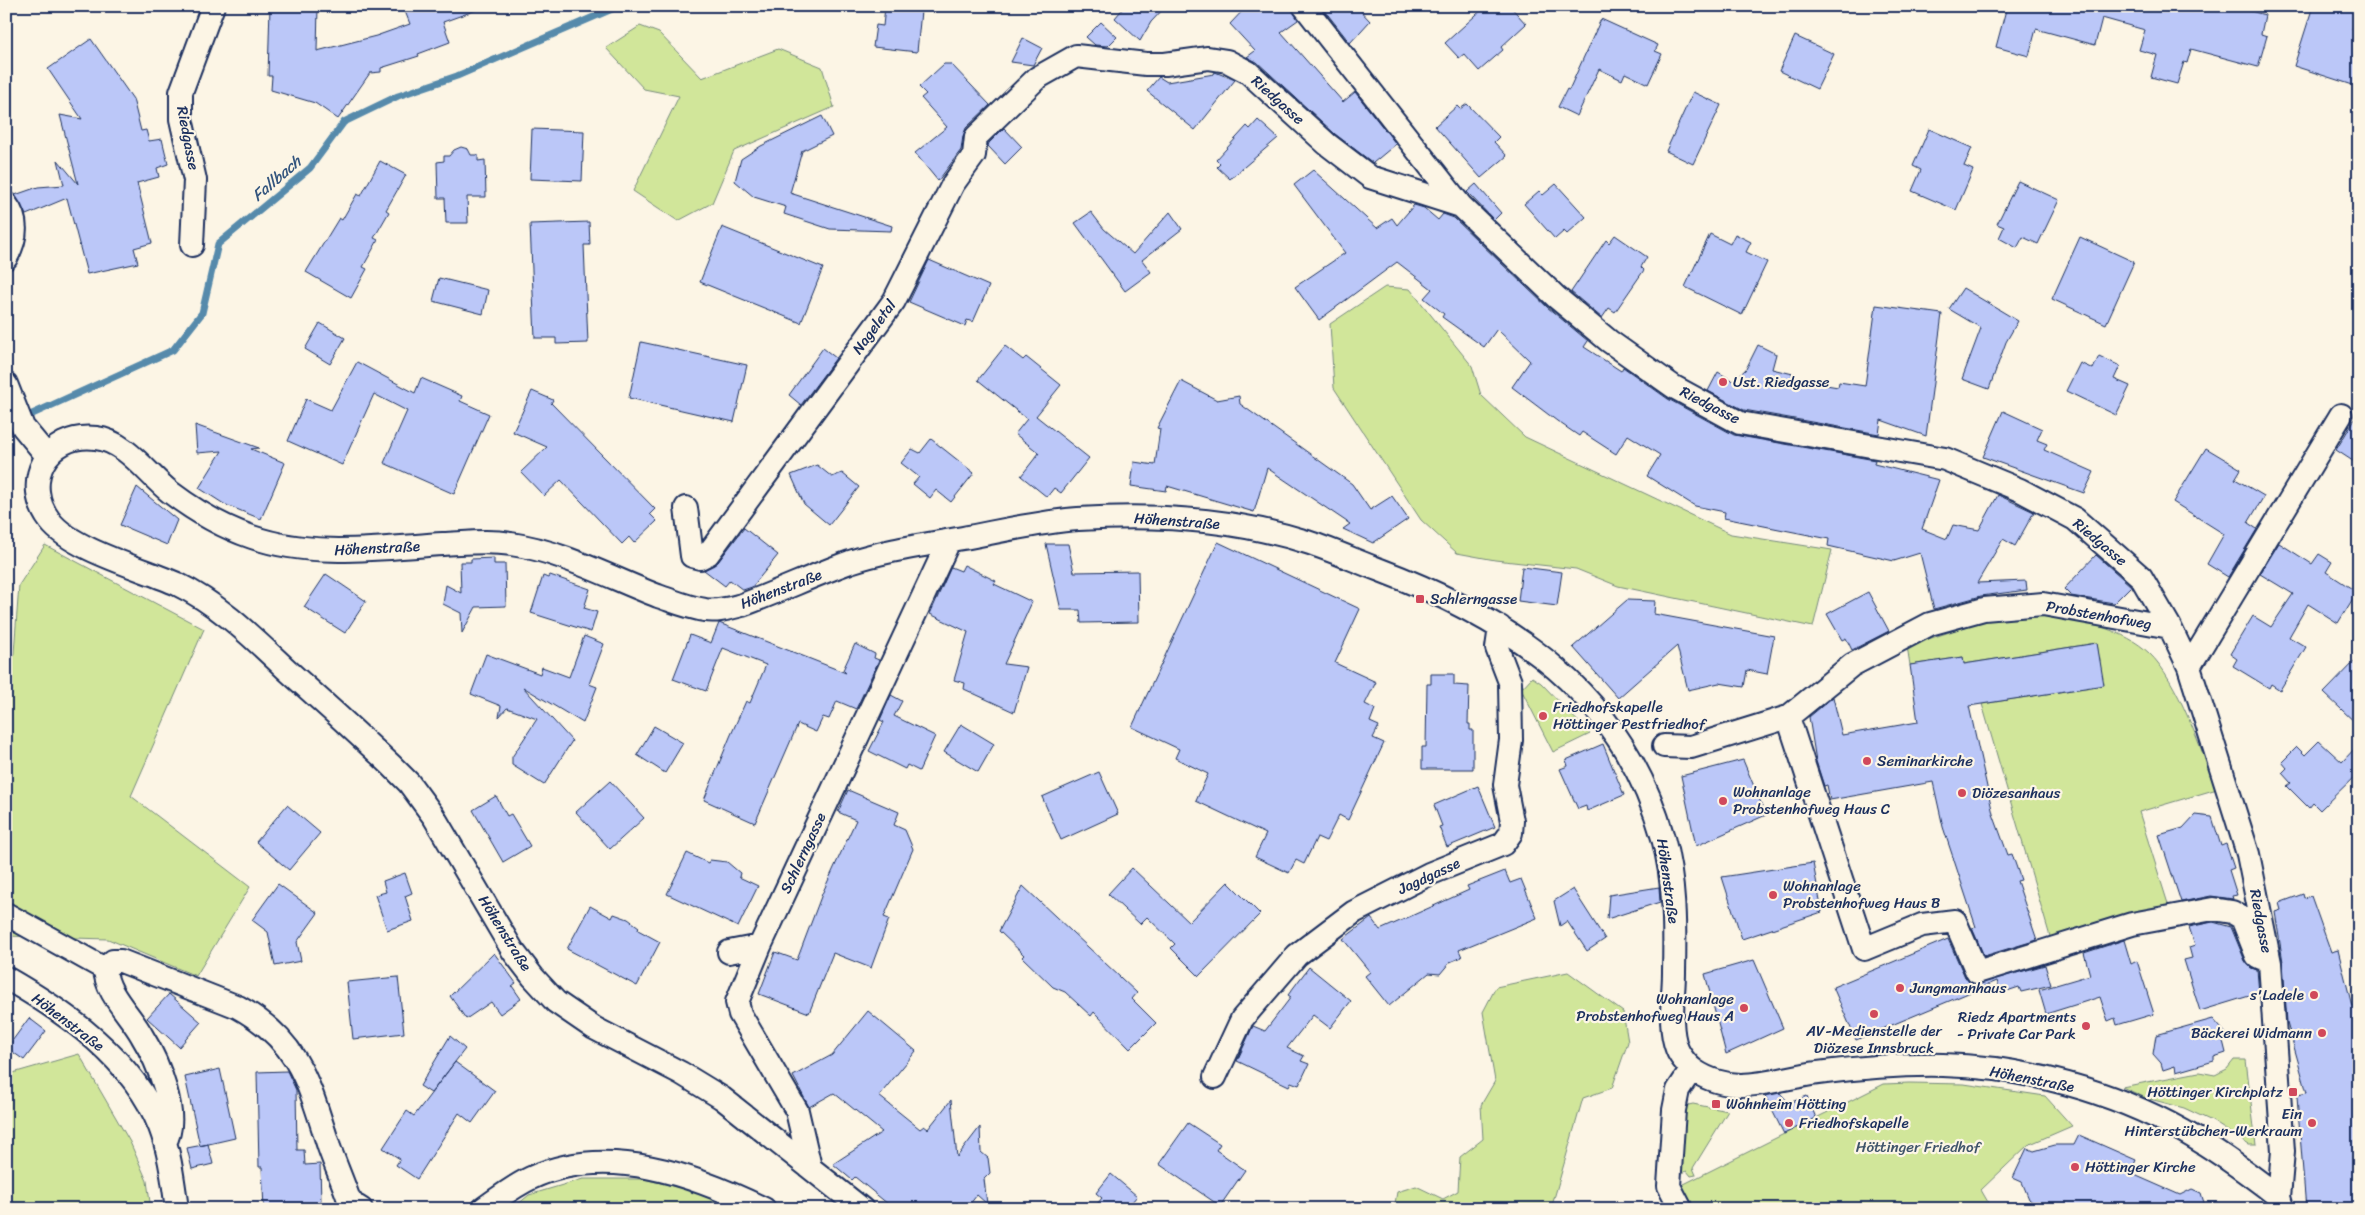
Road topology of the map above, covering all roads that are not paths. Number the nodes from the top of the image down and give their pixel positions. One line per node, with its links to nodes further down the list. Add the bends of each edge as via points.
1 (213, 6): 6 (street, Riedgasse, via 181,92 179,107 195,171)
2 (1304, 6): 5 (street, Riedgasse)
3 (1076, 56): 5 (street, Riedgasse, via 1146,64 1208,58 1227,60 1248,72 1327,144 1370,177); 11 (street, Nageletal, via 1037,78 976,137 974,155 954,184 894,300 708,554 700,558 692,556)
4 (6, 204): 7 (street, via 15,229 13,245)
5 (1461, 206): 13 (street, Riedgasse, via 1556,298 1674,387 1740,423 1944,459 2020,490 2075,519 2141,577)
6 (192, 245)
7 (6, 258)
8 (9, 392): 10 (street, via 24,427)
9 (2341, 415): 15 (street)
10 (47, 456): 12 (street, Höhenstraße, via 73,440 97,438 112,442 192,508 235,530 272,543 336,550 511,544 587,567 683,605 706,610 742,606 847,563 887,551); 27 (street, Höhenstraße, via 40,467 38,494 52,524 84,545 175,583 216,608 260,644 391,765 434,817 513,951 556,1002 594,1028 701,1084)
11 (686, 508)
12 (949, 541): 14 (street, Höhenstraße, via 1082,519 1173,519 1242,527 1308,542 1401,578 1462,605); 19 (street, Schlerngasse)
13 (2170, 627): 15 (street, Riedgasse); 16 (street, Probstenhofweg, via 2043,604 1984,609 1930,624 1852,665)
14 (1500, 628): 24 (street, Höhenstraße, via 1561,671 1592,705 1628,756 1648,797 1667,856 1673,902 1673,1027 1678,1051); 25 (street, Jagdgasse, via 1497,648 1510,682 1511,740 1505,784 1511,833 1503,844 1429,874 1354,912 1297,955 1242,1019)
15 (2189, 667): 21 (street, Riedgasse, via 2248,854)
16 (1788, 717): 17 (street, via 1691,747); 21 (street, via 1864,949 1922,925 1955,922 1977,972 2132,924 2213,909 2232,912 2242,918 2257,956)
17 (1664, 746)
18 (6, 914): 22 (street)
19 (760, 946): 20 (street); 27 (street, Schlerngasse, via 738,1002 740,1014 796,1111)
20 (729, 952)
21 (2270, 963): 28 (street, Riedgasse, via 2283,1151)
22 (105, 969): 26 (street, via 107,982 142,1035 163,1083 170,1118); 30 (street, via 113,961 121,961 238,1007 267,1026 299,1065 314,1096 348,1197)
23 (12, 989): 26 (street, Höhenstraße, via 91,1036 120,1064 146,1101)
24 (1692, 1069): 28 (street, Höhenstraße, via 1715,1081 1740,1085 1816,1073 1914,1066 1964,1066 2026,1075 2085,1089 2158,1118 2239,1166); 34 (street, via 1678,1090 1674,1110 1669,1186)
25 (1215, 1077)
26 (165, 1142): 29 (street, Höhenstraße)
27 (810, 1167): 33 (street, Höhenstraße)
28 (2280, 1203)
29 (177, 1209)
30 (361, 1209)
31 (483, 1209): 32 (street, via 532,1178 575,1165 608,1162 673,1172 724,1190)
32 (764, 1209)
33 (862, 1209)
34 (1680, 1209)

